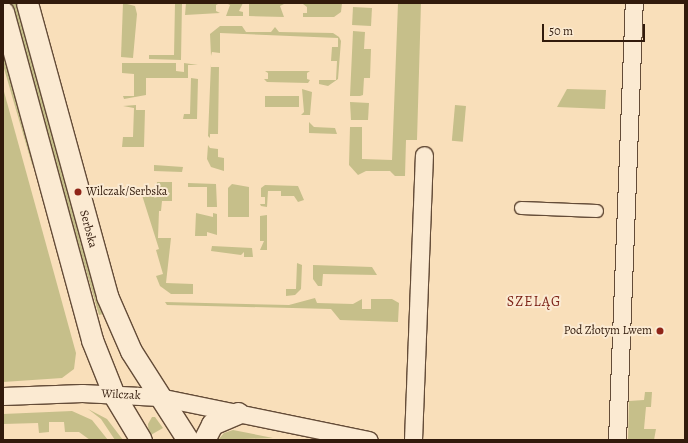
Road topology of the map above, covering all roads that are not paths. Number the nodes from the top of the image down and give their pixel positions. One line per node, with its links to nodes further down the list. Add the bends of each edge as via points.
1 (27, 3): 9 (street, Serbska, via 107,296 131,351)
2 (634, 3): 16 (street)
3 (3, 12): 7 (street, Serbska, via 92,340)
4 (424, 155): 15 (street)
5 (521, 208): 6 (street)
6 (597, 211)
7 (114, 395): 8 (street, Wilczak); 9 (street, Wilczak); 11 (street, Serbska)
8 (3, 396)
9 (159, 397): 10 (street, Wilczak); 12 (street, Serbska)
10 (238, 413): 13 (street, via 212,424); 14 (street, Wilczak)
11 (141, 440)
12 (188, 440)
13 (204, 440)
14 (369, 440)
15 (413, 440)
16 (617, 440)

